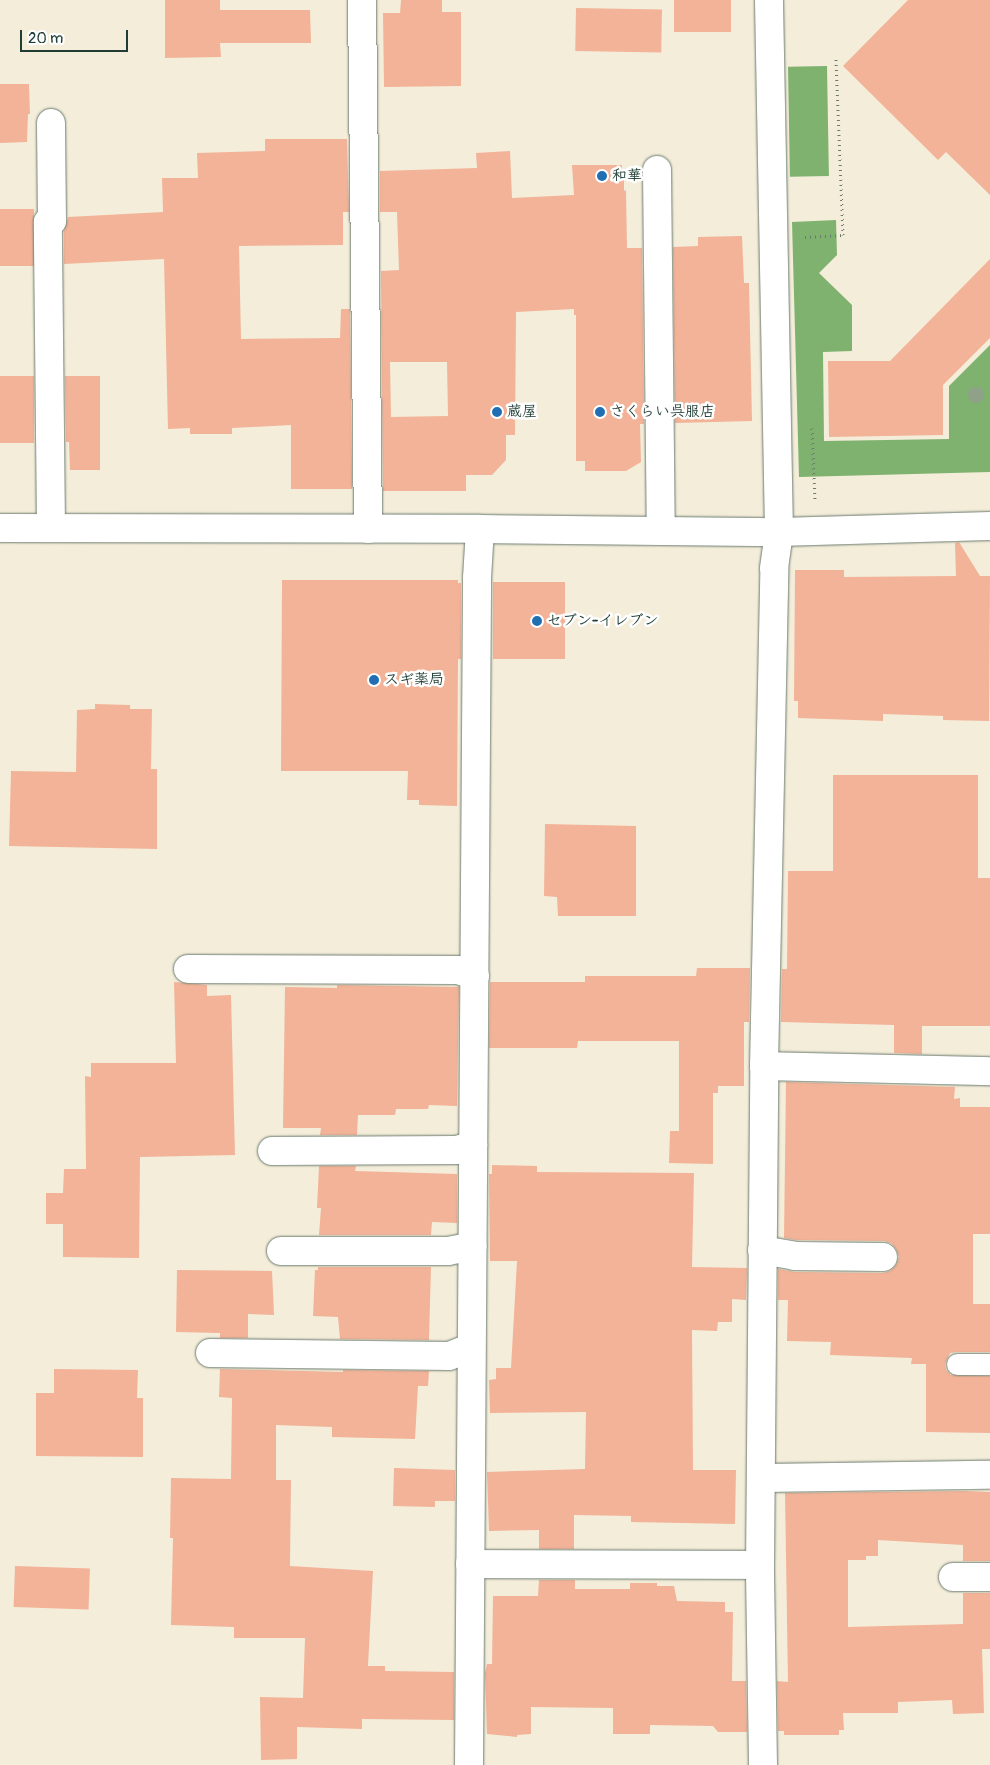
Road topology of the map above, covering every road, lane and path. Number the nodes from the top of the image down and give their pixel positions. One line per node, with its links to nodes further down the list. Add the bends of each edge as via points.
1 (362, 0): 12 (street)
2 (769, 0): 15 (street)
3 (836, 57): 6 (path, via 843,235 804,237)
4 (51, 123): 11 (street, via 52,222 48,222)
5 (657, 170): 14 (street)
6 (805, 247)
7 (812, 423): 8 (path)
8 (815, 501)
9 (990, 526): 15 (street)
10 (0, 528): 11 (street)
11 (51, 528): 12 (street)
12 (368, 529): 13 (street)
13 (480, 529): 14 (street); 17 (street, via 476,578)
14 (661, 530): 15 (street)
15 (779, 532): 18 (street, via 774,568)
16 (188, 969): 17 (street, via 458,970)
17 (475, 976): 20 (street)
18 (764, 1066): 19 (street); 23 (street)
19 (990, 1071)
20 (473, 1145): 21 (street, via 457,1150); 22 (street)
21 (272, 1151)
22 (472, 1246): 24 (street, via 448,1251); 26 (street)
23 (762, 1250): 25 (street, via 795,1256); 31 (street)
24 (281, 1251)
25 (883, 1257)
26 (470, 1348): 27 (street, via 449,1356); 32 (street)
27 (210, 1353)
28 (957, 1364): 29 (lane)
29 (990, 1364)
30 (990, 1475): 31 (street)
31 (761, 1478): 33 (street)
32 (470, 1564): 33 (street); 37 (street)
33 (760, 1565): 36 (street)
34 (953, 1577): 35 (street)
35 (990, 1577)
36 (761, 1764)
37 (469, 1765)

